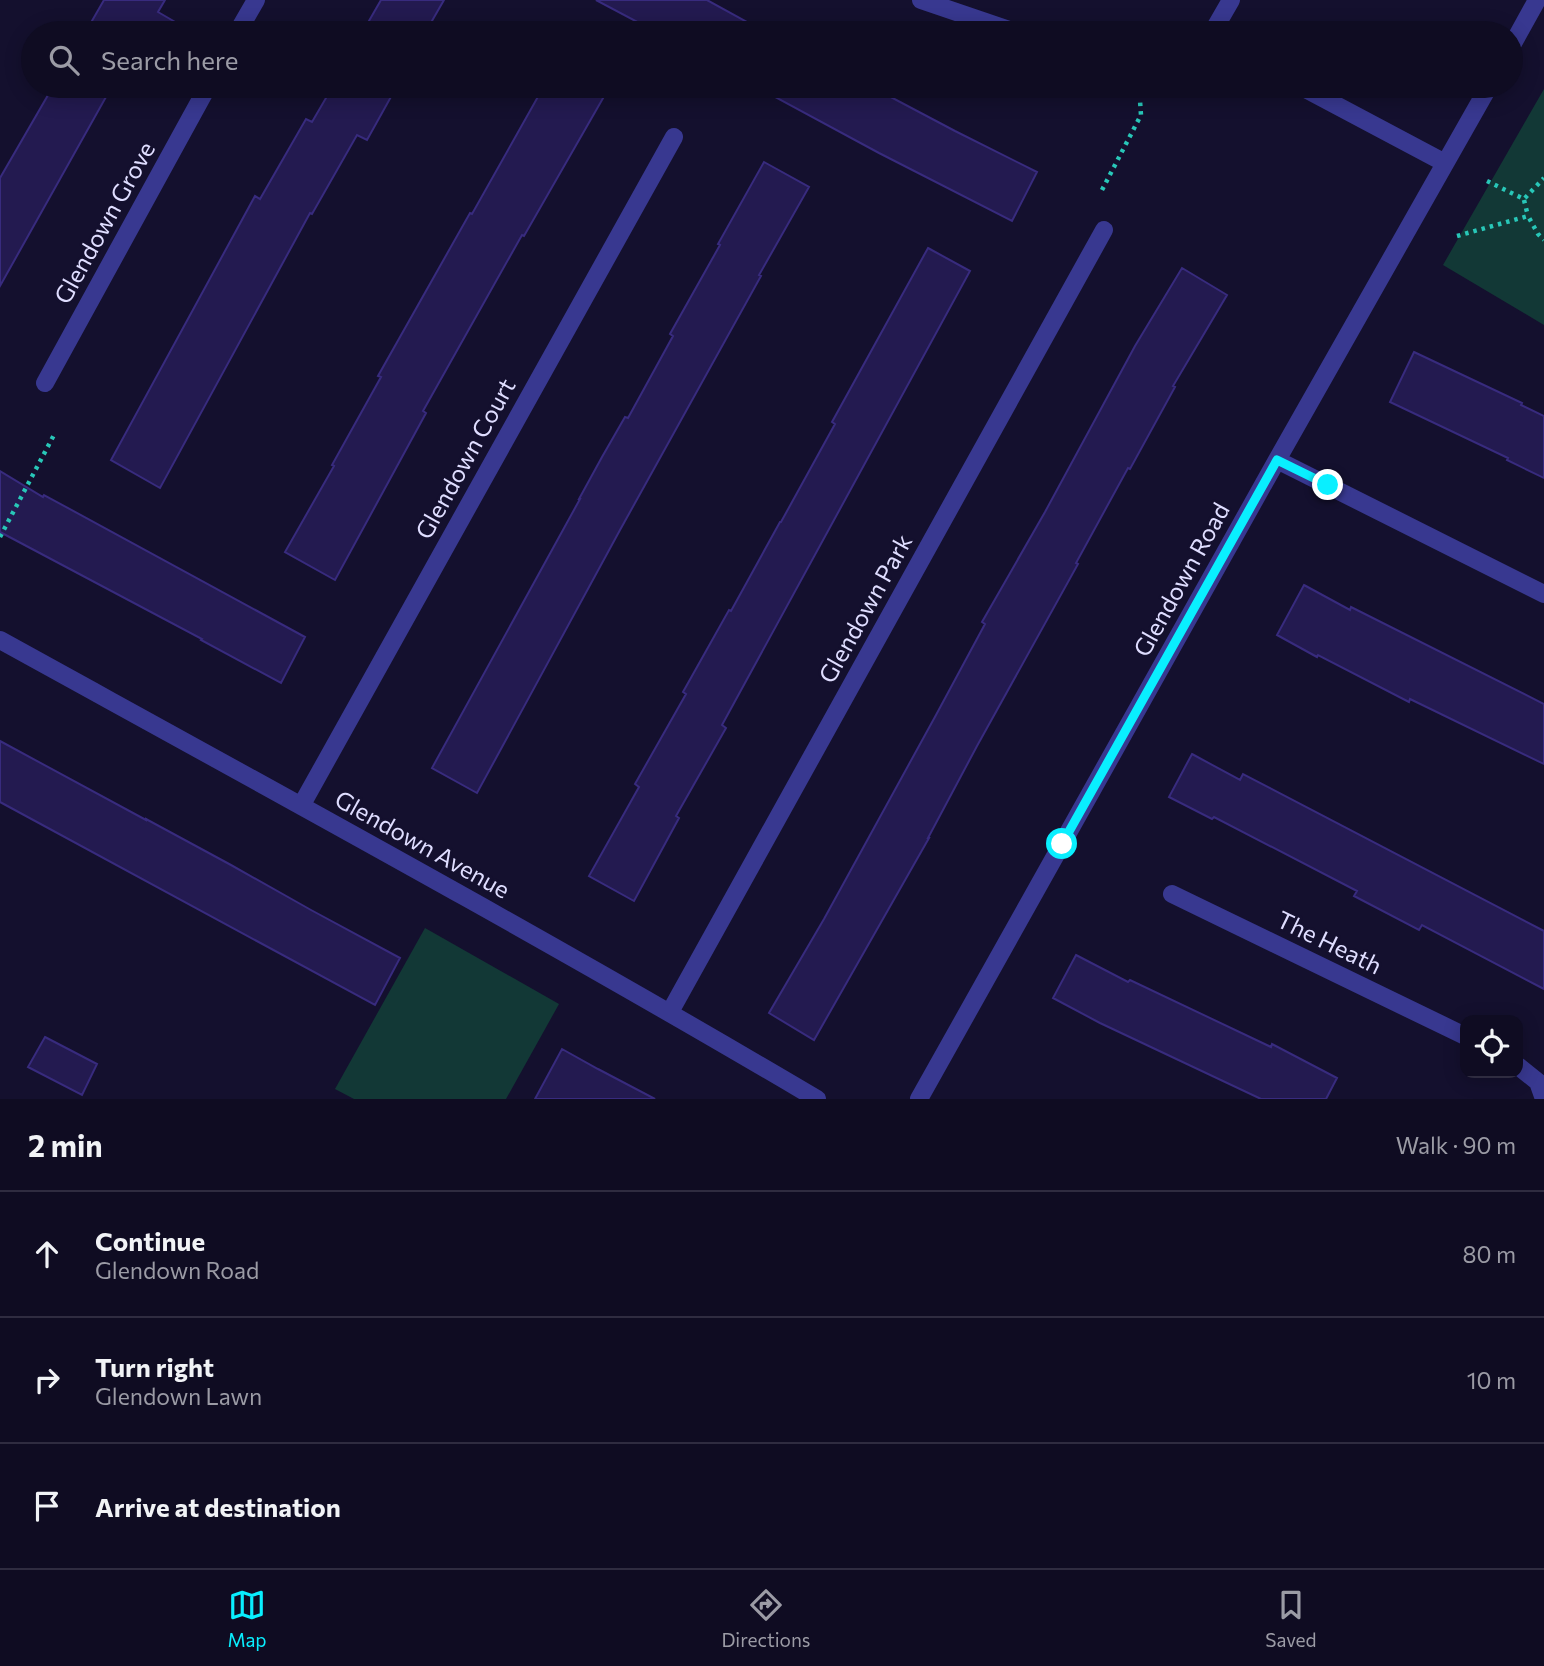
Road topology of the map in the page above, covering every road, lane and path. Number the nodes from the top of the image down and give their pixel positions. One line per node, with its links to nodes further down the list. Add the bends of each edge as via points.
1 (256, 0): 5 (street)
2 (921, 0): 6 (street)
3 (1231, 0): 7 (street)
4 (1538, 0): 8 (street)
5 (244, 21)
6 (983, 21)
7 (1219, 21)
8 (1523, 26)
9 (201, 98): 23 (street, Glendown Grove)
10 (1140, 98): 17 (path, via 1141,115)
11 (1323, 98): 14 (street)
12 (1482, 98): 14 (street, Glendown Road)
13 (674, 137): 29 (street, Glendown Court)
14 (1445, 163): 25 (street, Glendown Road)
15 (1544, 178): 18 (path)
16 (1487, 181): 18 (path)
17 (1102, 190)
18 (1524, 200): 19 (path)
19 (1528, 216): 21 (path); 22 (path)
20 (1104, 230): 31 (street, Glendown Park)
21 (1457, 236)
22 (1544, 240)
23 (45, 383)
24 (55, 433): 26 (path)
25 (1277, 460): 27 (street); 35 (street, Glendown Road)
26 (0, 537)
27 (1544, 594)
28 (0, 640): 29 (street, Glendown Avenue)
29 (301, 806): 31 (street, Glendown Avenue)
30 (1172, 894): 32 (street, The Heath)
31 (670, 1012): 34 (street, Glendown Avenue)
32 (1460, 1034)
33 (1523, 1070): 36 (street, via 1538,1082)
34 (817, 1099)
35 (919, 1099)
36 (1544, 1099)

